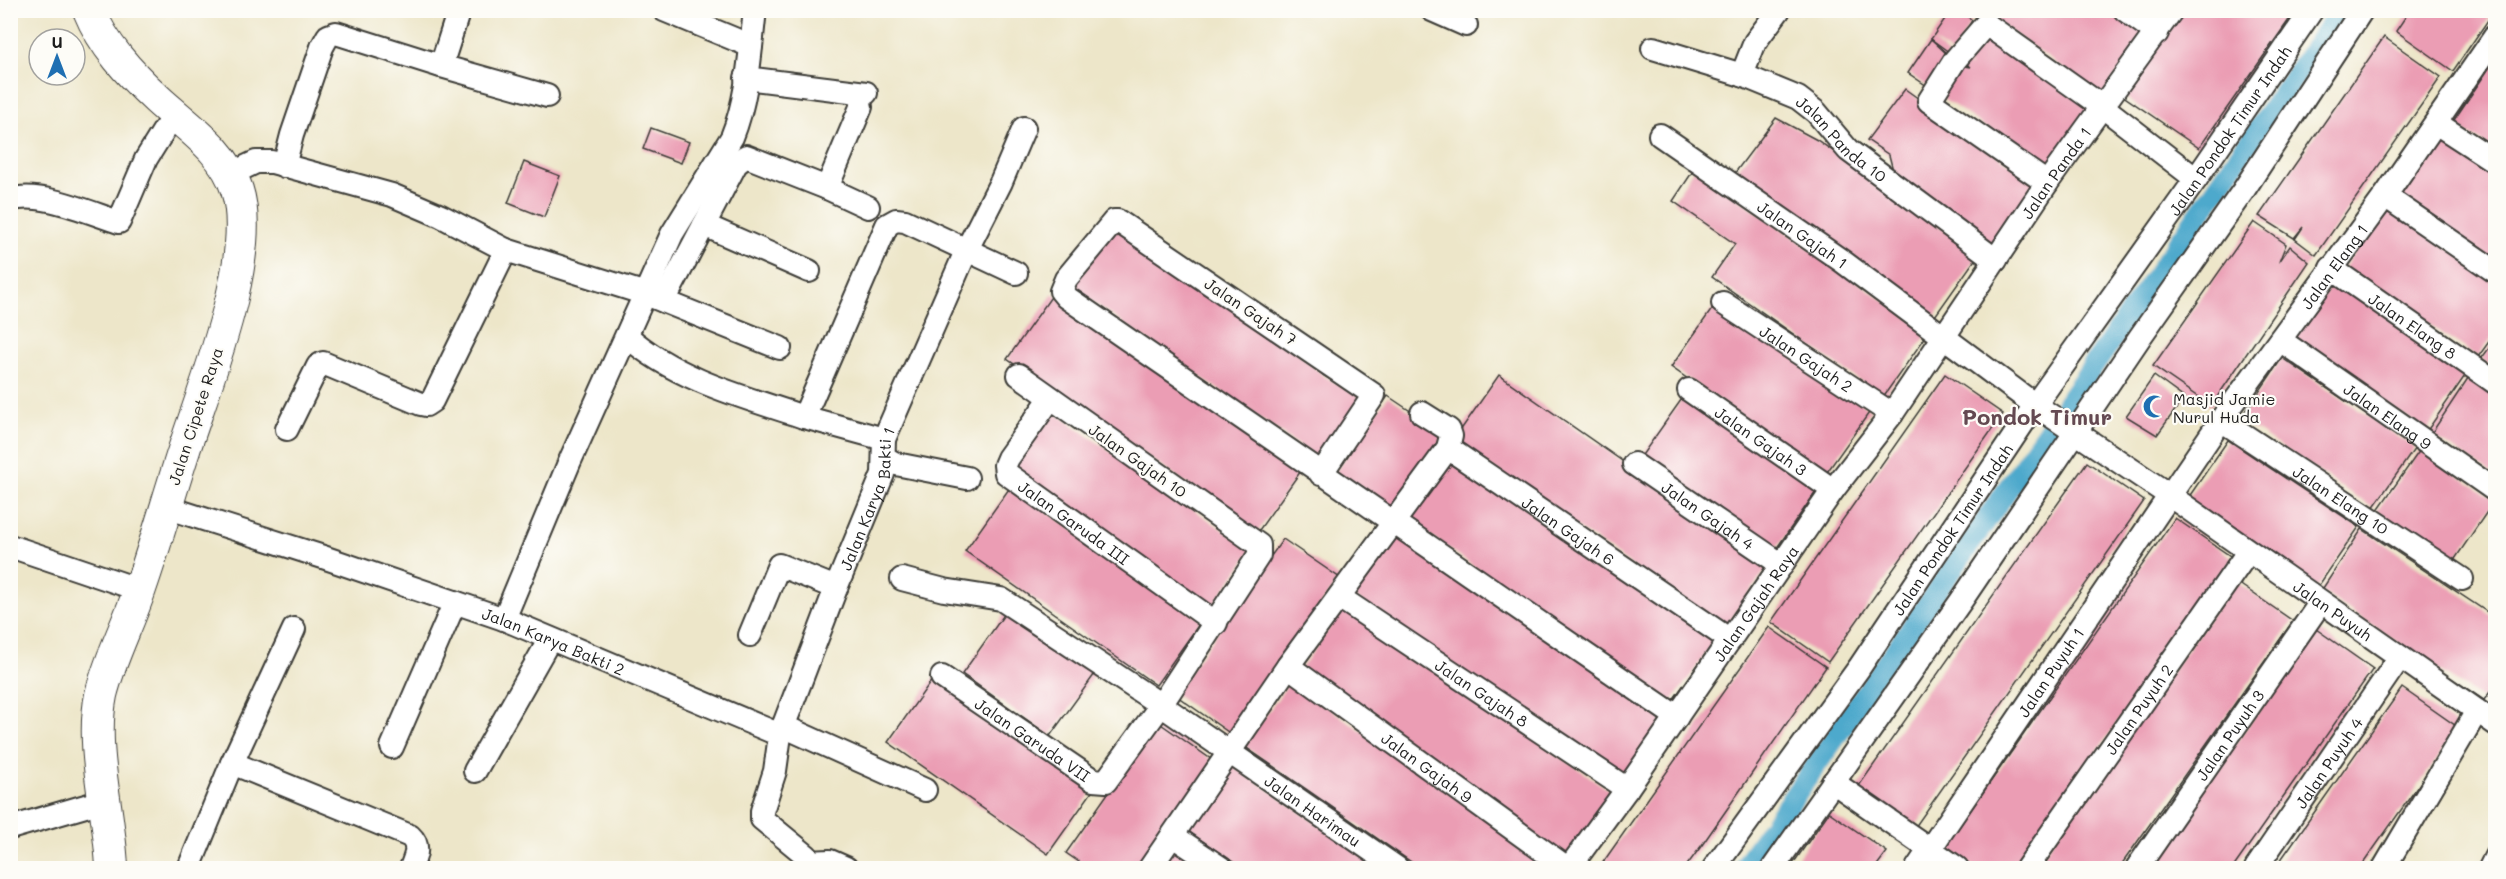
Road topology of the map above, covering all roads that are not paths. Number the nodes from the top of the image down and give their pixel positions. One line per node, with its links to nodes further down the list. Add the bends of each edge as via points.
1 (89, 10): 21 (main road, Jalan Cipete Raya, via 124,67)
2 (459, 10): 16 (street)
3 (664, 10): 13 (street)
4 (755, 10): 13 (street)
5 (1432, 10): 11 (street)
6 (1779, 10): 17 (street, via 1755,42)
7 (2125, 10): 12 (street)
8 (2172, 10): 12 (street, Jalan Panda 1)
9 (2312, 10): 28 (street, Jalan Pondok Timur Indah)
10 (2362, 10): 57 (street, via 2243,191)
11 (1467, 25)
12 (2157, 33): 20 (street, Jalan Panda 1)
13 (751, 46): 18 (street)
14 (2492, 46): 22 (street, Jalan Elang 1)
15 (1653, 48): 17 (street, Jalan Panda 10)
16 (441, 66): 19 (street); 26 (street, via 331,34 322,47)
17 (1742, 75): 37 (street, Jalan Panda 10, via 1798,98 1816,112 1848,150)
18 (746, 78): 30 (street, via 864,100); 42 (street, via 739,121 672,234)
19 (547, 96)
20 (2103, 107): 28 (street); 29 (street, Jalan Panda 1); 29 (street, via 1986,24 1955,60 1929,101)
21 (174, 114): 27 (main road, Jalan Cipete Raya); 32 (street, via 146,159 119,222 49,200 21,196)
22 (2436, 123): 25 (street); 31 (street, Jalan Elang 1)
23 (1024, 128): 35 (street, Jalan Karya Bakti 1)
24 (1660, 135): 45 (street, Jalan Gajah 1)
25 (2496, 162)
26 (284, 166): 27 (street, via 256,162); 36 (street, via 392,195)
27 (231, 174): 67 (main road, Jalan Cipete Raya, via 240,201 238,266 226,320)
28 (2196, 179): 52 (street, Jalan Pondok Timur Indah)
29 (2046, 183): 37 (street, Jalan Panda 1)
30 (827, 188): 33 (street); 34 (street, via 746,156 736,164)
31 (2385, 196): 38 (street, Jalan Elang 1); 40 (street)
32 (10, 200)
33 (868, 207)
34 (704, 225): 39 (street); 42 (street)
35 (967, 249): 41 (street); 55 (street, via 905,220 887,225); 60 (street, Jalan Karya Bakti 1)
36 (506, 250): 42 (street); 58 (street, via 432,401 421,404 323,363)
37 (1996, 260): 45 (street, Jalan Panda 1)
38 (2331, 268): 46 (street, Jalan Elang 1); 49 (street, Jalan Elang 8)
39 (809, 271)
40 (2496, 272)
41 (1016, 273)
42 (655, 298): 44 (street); 47 (street)
43 (1723, 303): 54 (street, Jalan Gajah 2)
44 (627, 336): 55 (street, via 675,368 740,396); 79 (street)
45 (1943, 336): 52 (street, Jalan Gajah 1); 54 (street, Jalan Gajah Raya)
46 (2280, 340): 56 (street, Jalan Elang 1); 65 (street, Jalan Elang 9)
47 (780, 348)
48 (1019, 375): 51 (street, Jalan Gajah 10)
49 (2496, 383)
50 (1689, 390): 64 (street, Jalan Gajah 3)
51 (1050, 399): 80 (street, Jalan Gajah 10, via 1259,545 1259,555); 80 (street, Jalan Garuda III, via 1006,462 1006,473)
52 (2039, 407): 57 (street, Jalan Puyuh); 114 (street, Jalan Pondok Timur Indah, via 1859,668)
53 (1422, 413): 59 (street, via 1449,430)
54 (1892, 414): 64 (street, Jalan Gajah Raya)
55 (804, 417): 60 (street)
56 (2221, 420): 66 (street, Jalan Elang 1); 73 (street, Jalan Elang 10)
57 (2071, 428): 66 (street, Jalan Puyuh); 97 (street, via 1961,601)
58 (287, 429)
59 (1448, 448): 68 (street); 84 (street, Jalan Gajah 6)
60 (885, 449): 63 (street, via 896,464); 74 (street, Jalan Karya Bakti 1, via 877,492)
61 (1634, 464): 71 (street, Jalan Gajah 4)
62 (1321, 474): 62 (street, Jalan Gajah 7, via 1374,395 1119,220 1114,221 1066,279 1063,294); 68 (street)
63 (967, 478)
64 (1833, 490): 71 (street, Jalan Gajah Raya)
65 (2496, 491)
66 (2169, 495): 70 (street, Jalan Puyuh); 103 (street, Jalan Puyuh 1)
67 (166, 507): 75 (main road, Jalan Cipete Raya); 77 (street, Jalan Karya Bakti 2)
68 (1394, 522): 76 (street); 90 (street)
69 (10, 546): 75 (street)
70 (2248, 552): 78 (street, Jalan Puyuh); 118 (street, Jalan Puyuh 2)
71 (1782, 565): 84 (street, Jalan Gajah Raya)
72 (903, 579): 88 (street, Jalan Harimau, via 1001,599)
73 (2462, 579)
74 (836, 588): 82 (street, via 779,565); 92 (street, Jalan Karya Bakti 1)
75 (140, 590): 100 (main road, Jalan Cipete Raya, via 107,673 99,711)
76 (1339, 597): 86 (street); 98 (street, Jalan Gajah 8)
77 (455, 602): 79 (street, Jalan Karya Bakti 2); 93 (street)
78 (2321, 602): 85 (street, Jalan Puyuh); 119 (street, Jalan Puyuh 3)
79 (504, 620): 83 (street, Jalan Karya Bakti 2)
80 (1216, 623): 88 (street)
81 (294, 629): 95 (street)
82 (750, 635)
83 (550, 639): 92 (street, Jalan Karya Bakti 2); 96 (street)
84 (1730, 640): 90 (street, Jalan Gajah Raya)
85 (2400, 657): 89 (street, Jalan Puyuh); 120 (street, Jalan Puyuh 4)
86 (1288, 666): 94 (street); 113 (street, Jalan Gajah 9)
87 (942, 677): 88 (street, Jalan Garuda VII, via 1098,782 1110,778)
88 (1161, 705): 94 (street, Jalan Harimau)
89 (2477, 711): 91 (street, Jalan Puyuh); 121 (street)
90 (1677, 717): 98 (street, Jalan Gajah Raya)
91 (2496, 724)
92 (782, 730): 99 (street, Jalan Karya Bakti 2); 105 (street, Jalan Karya Bakti 1, via 762,819 807,856)
93 (392, 747)
94 (1229, 752): 102 (street); 112 (street, Jalan Harimau)
95 (232, 763): 106 (street); 108 (street, via 410,836 417,853)
96 (475, 771)
97 (1833, 782): 103 (street); 115 (street)
98 (1627, 789): 113 (street, Jalan Gajah Raya)
99 (926, 790)
100 (106, 800): 101 (street); 107 (main road, Jalan Cipete Raya)
101 (10, 828)
102 (1173, 836): 110 (street); 111 (street)
103 (1930, 849): 116 (street, Jalan Puyuh 1); 117 (street)
104 (2496, 856): 122 (street)
105 (809, 865): 109 (street, via 830,861)
106 (198, 866)
107 (112, 868)
108 (411, 868)
109 (846, 868)
110 (1150, 868)
111 (1221, 868)
112 (1397, 868)
113 (1568, 868)
114 (1714, 868)
115 (1773, 868)
116 (1917, 868)
117 (1957, 868)
118 (2027, 868)
119 (2137, 868)
120 (2256, 868)
121 (2384, 868)
122 (2490, 868)

